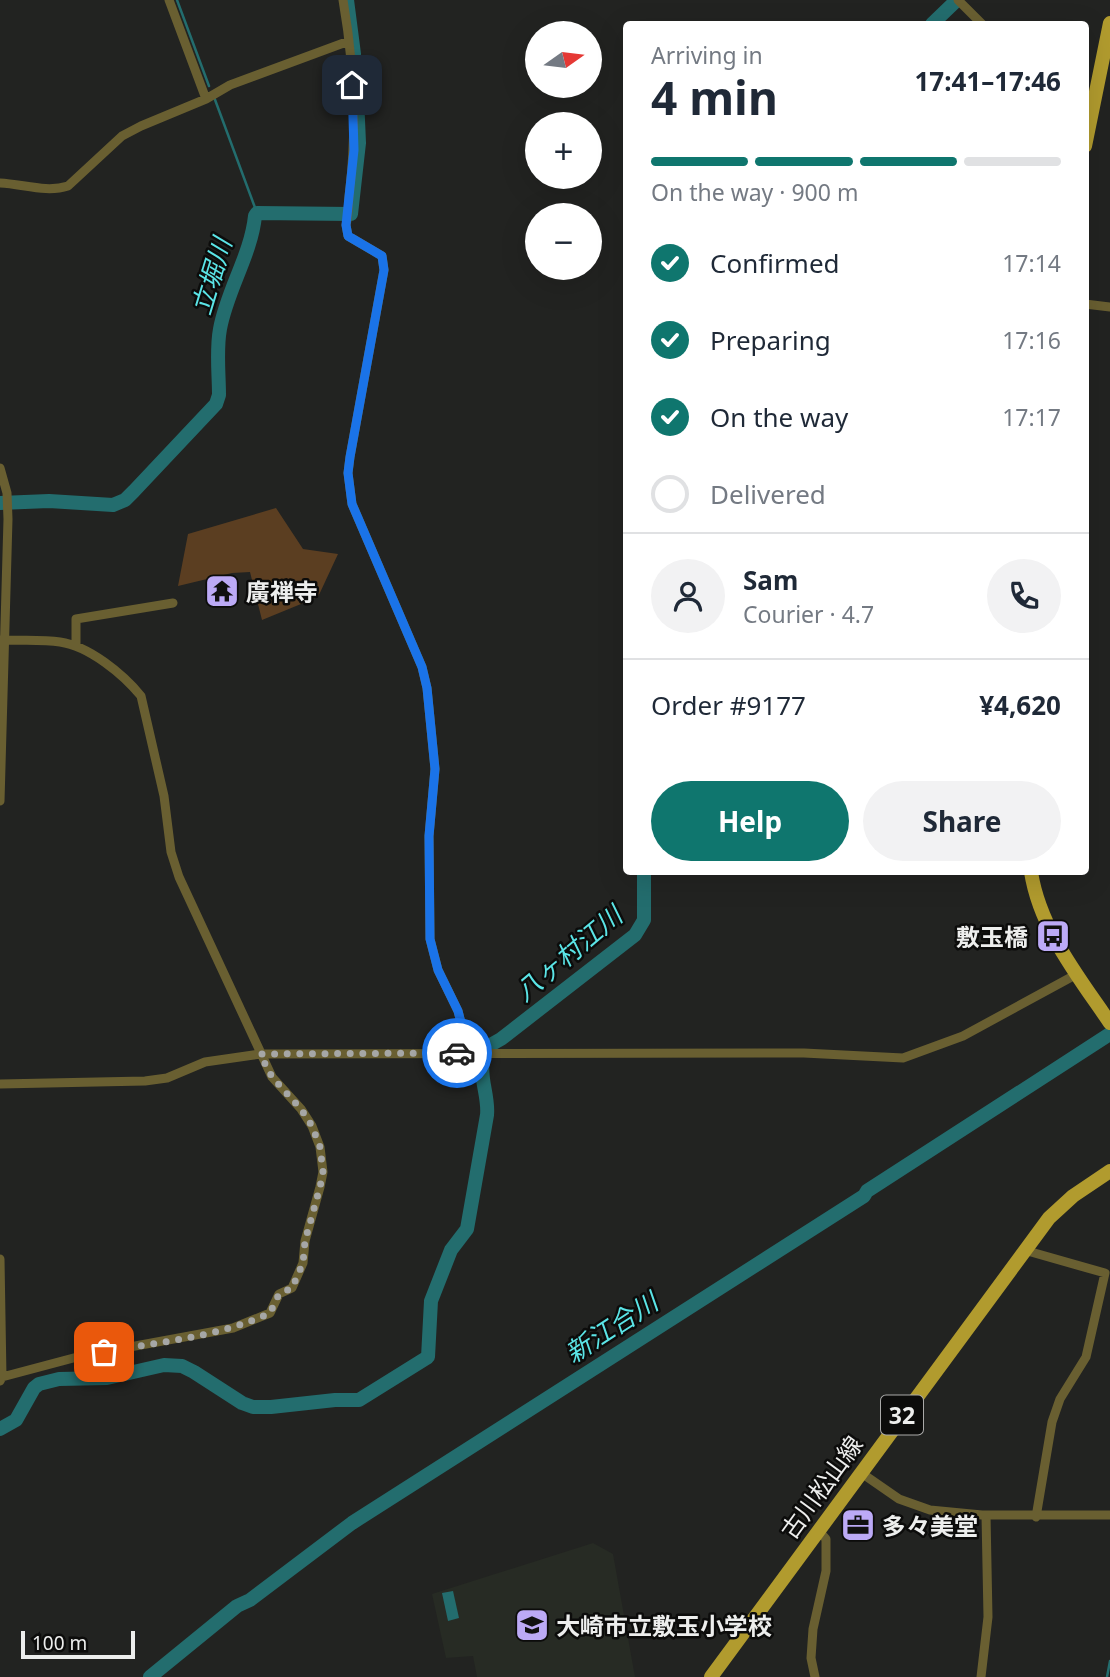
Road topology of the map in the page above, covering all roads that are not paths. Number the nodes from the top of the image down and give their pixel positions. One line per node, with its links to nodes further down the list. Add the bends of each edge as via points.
1 (169, 0): 8 (street)
2 (343, 0): 6 (street)
3 (960, 1): 4 (street)
4 (979, 21)
5 (1110, 23): 7 (main road)
6 (349, 41): 8 (street, via 230,85); 20 (street, via 354,150 346,225 348,236 382,256 384,270 350,457 350,493 427,688 435,769 429,836 430,939)
7 (1090, 94)
8 (206, 99): 9 (street, via 122,136 68,186 57,190)
9 (0, 183)
10 (1089, 304): 11 (street)
11 (1110, 307)
12 (0, 468): 14 (street, via 8,519)
13 (173, 603): 15 (street, via 76,618)
14 (3, 640): 15 (street); 16 (street)
15 (76, 646): 21 (street, via 86,649 141,696 179,877)
16 (0, 801)
17 (1032, 875): 18 (main road, via 1045,918)
18 (1077, 974): 19 (main road); 20 (street, via 963,1036 903,1058 791,1053)
19 (1110, 1023)
20 (469, 1053): 21 (street)
21 (260, 1054): 22 (street, via 205,1062 145,1081); 26 (street, via 272,1077 312,1126 320,1147 323,1172 303,1263 292,1288 279,1294 270,1313 233,1328 81,1356)
22 (0, 1084)
23 (1110, 1171): 24 (main road, 古川松山線 / 32, via 1061,1206)
24 (1024, 1250): 27 (main road, 古川松山線 / 32); 30 (street, via 1105,1273 1086,1357 1060,1399 1052,1422)
25 (0, 1259): 26 (street)
26 (1, 1379)
27 (860, 1472): 28 (street, via 913,1505); 31 (main road, 古川松山線 / 32)
28 (986, 1515): 30 (street); 34 (street, via 988,1617)
29 (1110, 1515): 30 (street)
30 (1036, 1517)
31 (818, 1530): 32 (main road, 古川松山線 / 32); 33 (street, via 826,1539 826,1571 813,1629)
32 (711, 1677)
33 (814, 1677)
34 (981, 1677)

